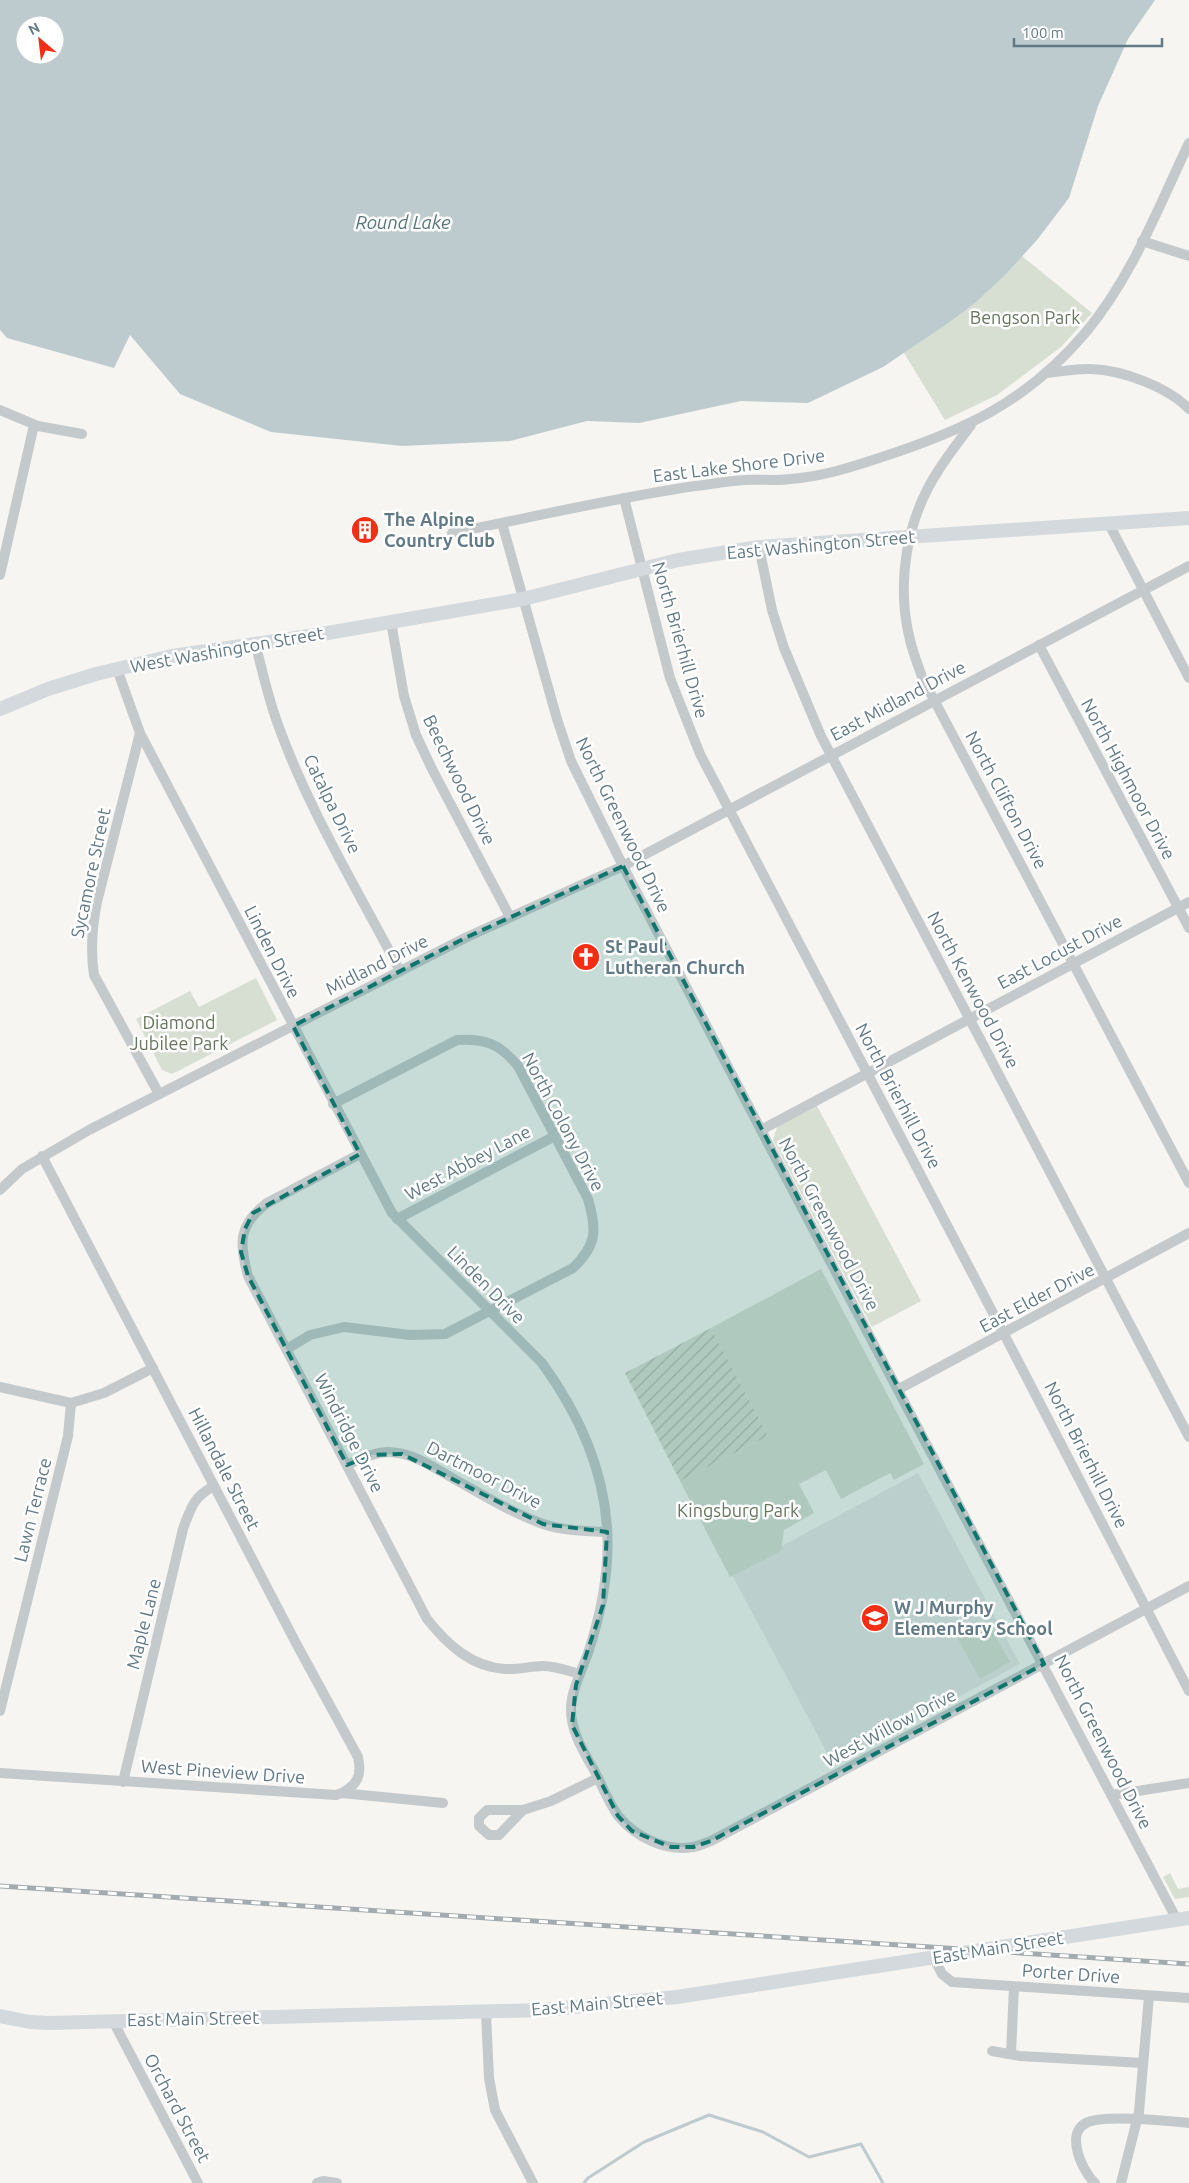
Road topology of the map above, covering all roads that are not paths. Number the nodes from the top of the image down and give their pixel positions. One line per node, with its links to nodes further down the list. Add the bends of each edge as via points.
1 (1189, 143): 2 (street, East Lake Shore Drive)
2 (1142, 241): 3 (street); 4 (street, East Lake Shore Drive, via 1128,271 1102,311)
3 (1189, 256)
4 (1046, 373): 5 (street, via 1092,369 1120,374 1150,382); 7 (street, East Lake Shore Drive, via 1030,387)
5 (1189, 409)
6 (0, 410): 8 (street)
7 (974, 422): 10 (street, East Lake Shore Drive, via 906,450 816,476 735,481); 15 (street, North Clifton Drive, via 937,472 914,519)
8 (34, 425): 9 (street); 19 (street)
9 (82, 434)
10 (624, 498): 12 (street, East Lake Shore Drive); 18 (street, North Brierhill Drive)
11 (1189, 518): 13 (main road, East Washington Street)
12 (502, 523): 14 (street, East Lake Shore Drive); 21 (street, North Greenwood Drive)
13 (1109, 524): 15 (main road, East Washington Street); 20 (street)
14 (452, 533)
15 (910, 537): 16 (main road, East Washington Street); 28 (street, North Clifton Drive, via 905,559 905,609 910,640 922,677)
16 (759, 547): 18 (main road, East Washington Street); 31 (street, North Kenwood Drive, via 772,610 784,648)
17 (1189, 566): 20 (street, East Midland Drive)
18 (642, 569): 21 (main road, East Washington Street); 32 (street, North Brierhill Drive, via 670,678 683,715)
19 (0, 575)
20 (1142, 591): 25 (street, East Midland Drive); 27 (street)
21 (523, 599): 22 (main road, East Washington Street); 33 (street, North Greenwood Drive, via 571,762)
22 (459, 610): 23 (main road, West Washington Street)
23 (391, 622): 24 (main road, West Washington Street); 36 (street, Beechwood Drive, via 404,696 416,735)
24 (255, 643): 26 (main road, West Washington Street, via 172,656); 39 (street, Catalpa Drive, via 272,710 295,766 330,840)
25 (1039, 645): 28 (street, East Midland Drive); 35 (street, North Highmoor Drive)
26 (117, 669): 29 (main road, West Washington Street, via 48,689); 30 (street, Linden Drive)
27 (1189, 678)
28 (934, 700): 31 (street, East Midland Drive); 38 (street, North Clifton Drive)
29 (0, 709)
30 (140, 733): 41 (street, Linden Drive); 43 (street, Sycamore Street, via 97,902 90,952 94,975)
31 (831, 755): 32 (street, East Midland Drive); 40 (street, North Kenwood Drive)
32 (729, 809): 33 (street, East Midland Drive); 42 (street, North Brierhill Drive)
33 (623, 866): 36 (street, Midland Drive); 45 (street, North Greenwood Drive)
34 (1189, 902): 35 (street, East Locust Drive)
35 (1178, 908): 37 (street, North Highmoor Drive); 38 (street, East Locust Drive)
36 (510, 917): 39 (street, Midland Drive)
37 (1189, 928)
38 (1073, 964): 40 (street, East Locust Drive); 49 (street, North Clifton Drive)
39 (400, 971): 41 (street, Midland Drive)
40 (970, 1019): 42 (street, East Locust Drive); 53 (street, North Kenwood Drive)
41 (293, 1026): 43 (street, Midland Drive); 44 (street, Linden Drive)
42 (868, 1073): 45 (street, East Locust Drive); 55 (street, North Brierhill Drive)
43 (159, 1094): 48 (street, Midland Drive)
44 (333, 1104): 46 (street, North Colony Drive, via 441,1047 457,1040 475,1039 507,1053 518,1066); 47 (street, Linden Drive)
45 (761, 1130): 59 (street, North Greenwood Drive)
46 (555, 1136): 51 (street, West Abbey Lane); 54 (street, North Colony Drive, via 588,1199 595,1222 593,1239 584,1257 573,1268)
47 (360, 1154): 51 (street, Linden Drive); 56 (street, Windridge Drive, via 267,1203 254,1213 245,1228 241,1252 248,1276)
48 (42, 1156): 50 (street, Midland Drive); 57 (street, Hillandale Street)
49 (1189, 1183)
50 (0, 1190)
51 (397, 1219): 54 (street, Linden Drive)
52 (1189, 1233): 53 (street, East Elder Drive)
53 (1107, 1278): 55 (street, East Elder Drive); 61 (street, North Kenwood Drive)
54 (490, 1312): 56 (street, North Colony Drive, via 445,1334 410,1335 344,1327 310,1335); 64 (street, Linden Drive, via 542,1364 575,1416 592,1453 602,1489)
55 (1004, 1334): 59 (street, East Elder Drive); 66 (street, North Brierhill Drive)
56 (287, 1348): 62 (street, Windridge Drive)
57 (153, 1368): 60 (street, via 104,1393); 63 (street, Hillandale Street)
58 (0, 1387): 60 (street)
59 (899, 1389): 67 (street, North Greenwood Drive)
60 (71, 1402): 70 (street, Lawn Terrace, via 68,1436)
61 (1189, 1437)
62 (347, 1465): 64 (street, Dartmoor Drive, via 371,1454 402,1454 421,1460 543,1524 566,1530); 68 (street, Windridge Drive, via 427,1619 443,1638 482,1665 503,1669 544,1665)
63 (214, 1486): 73 (street, Maple Lane, via 200,1493 183,1529); 75 (street, Hillandale Street, via 358,1757 361,1769 358,1780)
64 (608, 1532): 68 (street, Linden Drive, via 603,1605)
65 (1189, 1586): 66 (street, West Willow Drive)
66 (1147, 1609): 67 (street, West Willow Drive); 69 (street, North Brierhill Drive)
67 (1044, 1664): 76 (street, North Greenwood Drive); 79 (street, West Willow Drive)
68 (580, 1674): 72 (street, Linden Drive, via 571,1706 572,1725)
69 (1189, 1691)
70 (0, 1711)
71 (0, 1773): 73 (street, West Pineview Drive)
72 (598, 1778): 78 (street, via 551,1801); 79 (street, Linden Drive, via 618,1816 632,1831 652,1842 671,1847 693,1847)
73 (123, 1782): 75 (street, West Pineview Drive)
74 (1189, 1783): 76 (street)
75 (342, 1793): 77 (street, West Pineview Drive)
76 (1112, 1795): 80 (street, North Greenwood Drive)
77 (443, 1803)
78 (523, 1810)
79 (751, 1820)
80 (1183, 1919): 81 (main road, East Main Street)
81 (934, 1958): 82 (street, Porter Drive, via 942,1974 952,1982); 85 (main road, East Main Street, via 677,1997)
82 (1014, 1987): 83 (street, Porter Drive); 89 (street)
83 (1149, 1996): 84 (street, Porter Drive); 90 (street)
84 (1189, 1998)
85 (486, 2013): 87 (main road, East Main Street); 96 (street, via 489,2078 495,2110)
86 (0, 2016): 87 (main road, East Main Street, via 30,2022)
87 (113, 2021): 93 (street, Orchard Street)
88 (992, 2051): 89 (street)
89 (1015, 2055): 90 (street)
90 (1143, 2062): 91 (street)
91 (1137, 2119): 92 (street); 97 (street, via 1095,2120 1078,2130 1075,2140 1078,2154); 98 (street)
92 (1189, 2123)
93 (198, 2183)
94 (317, 2183): 95 (street)
95 (337, 2183)
96 (533, 2183)
97 (1095, 2183)
98 (1121, 2183)

